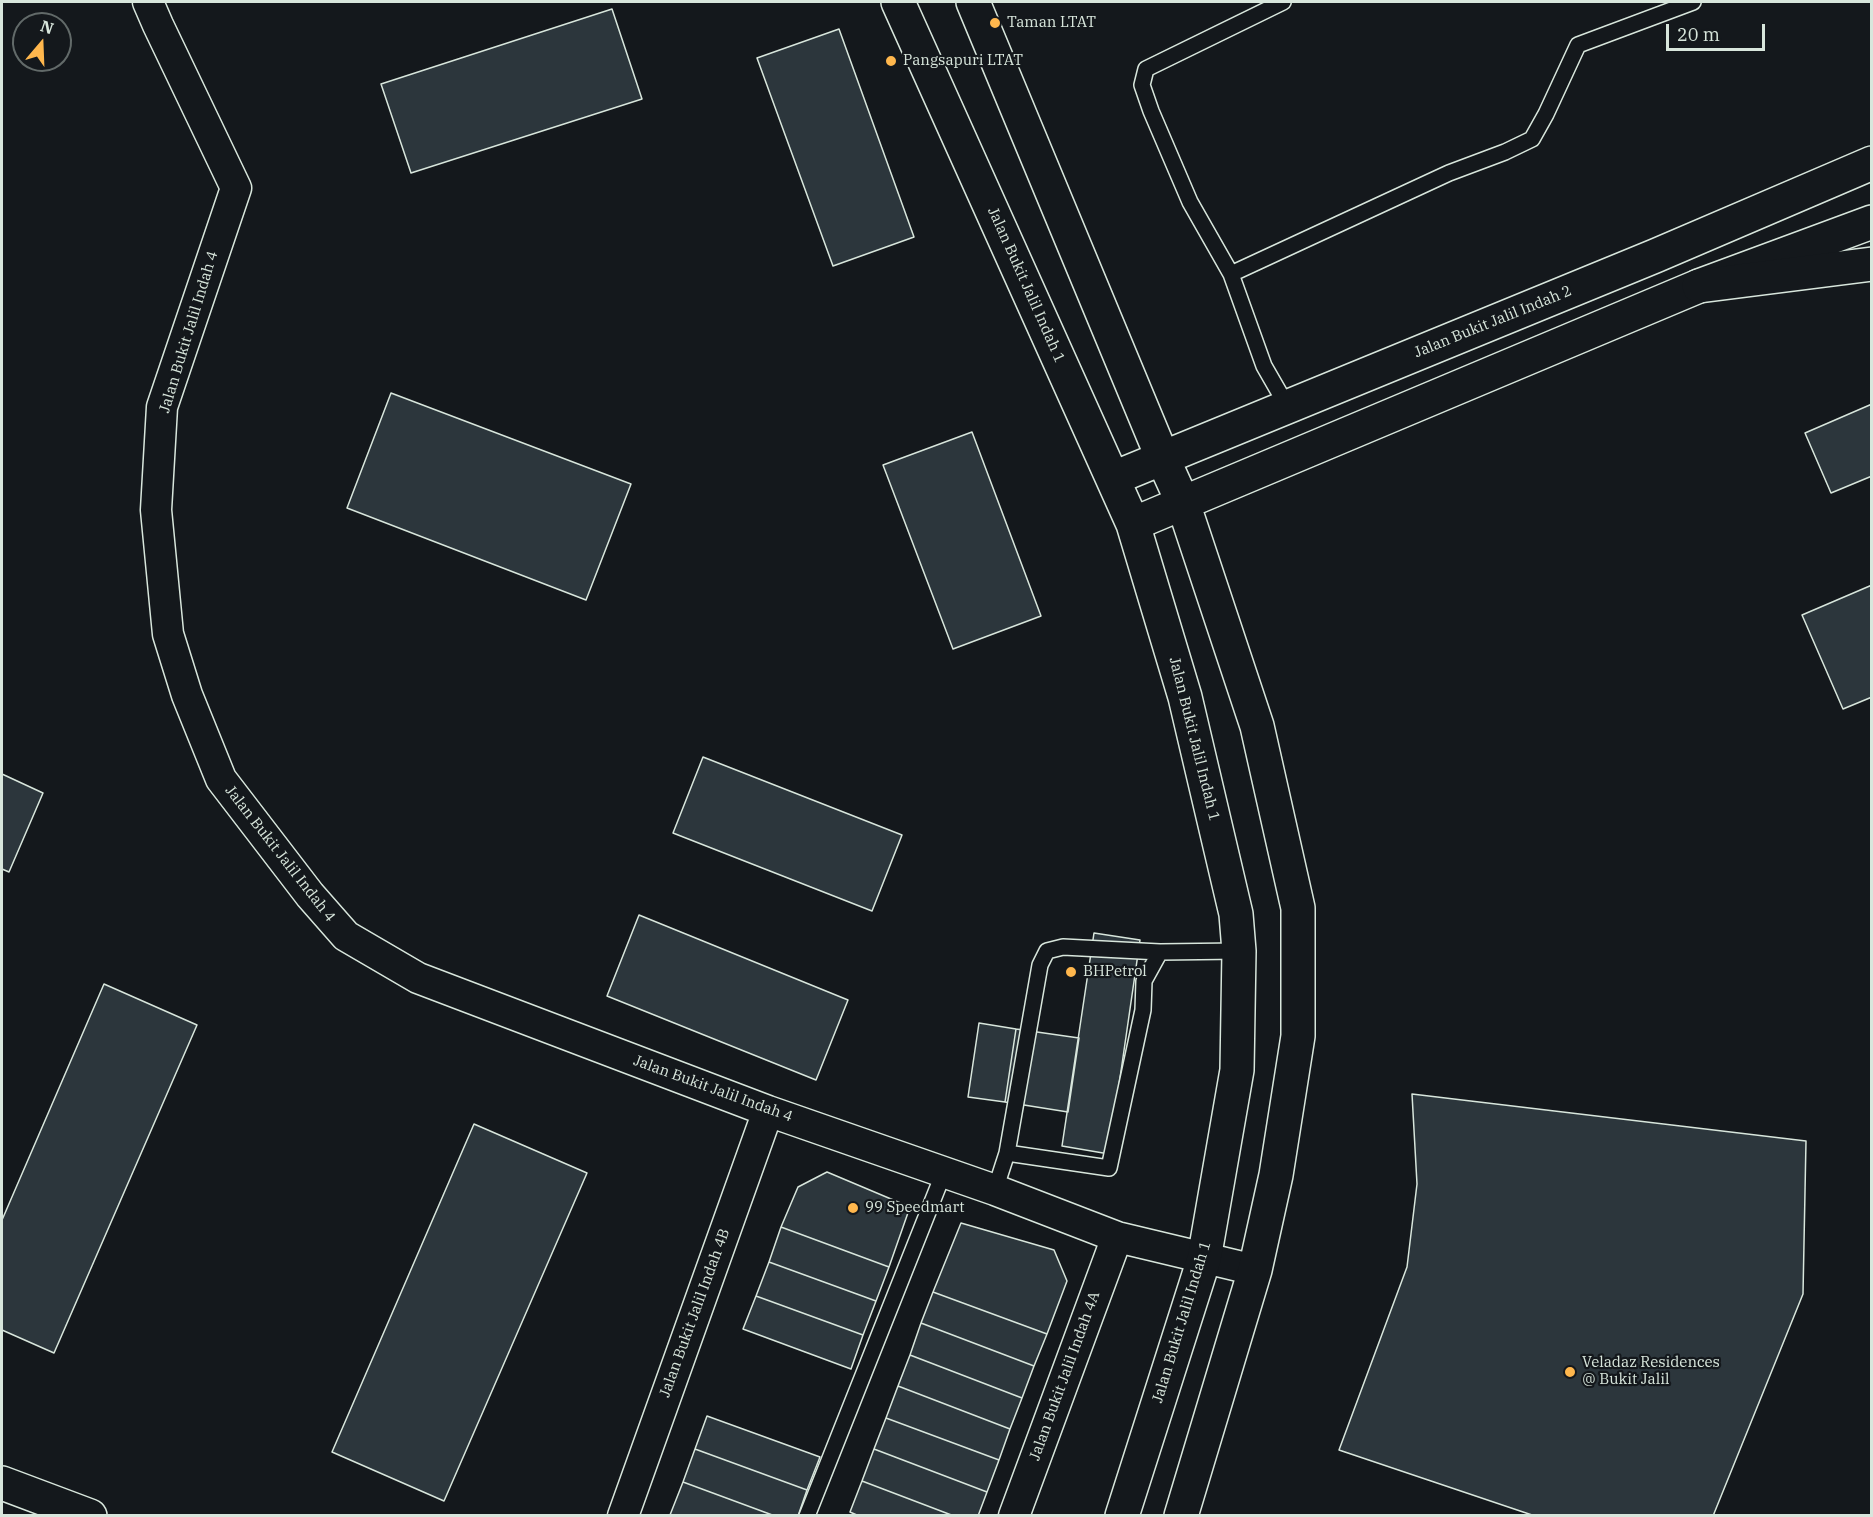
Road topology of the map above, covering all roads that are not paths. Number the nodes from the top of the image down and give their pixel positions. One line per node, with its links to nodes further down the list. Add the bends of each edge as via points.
1 (148, 2): 18 (street, Jalan Bukit Jalil Indah 4, via 236,188 162,407 156,510 168,634 187,695 221,779 346,936 418,978)
2 (898, 2): 13 (main road, Jalan Bukit Jalil Indah 1)
3 (974, 2): 12 (main road)
4 (1283, 2): 9 (lane, via 1146,69 1142,85 1190,202)
5 (1693, 2): 9 (lane, via 1578,45 1532,139)
6 (1872, 163): 11 (main road, Jalan Bukit Jalil Indah 2)
7 (1872, 222): 10 (main road)
8 (1872, 264): 10 (main road)
9 (1231, 274): 11 (lane, via 1264,366)
10 (1699, 285): 14 (main road)
11 (1287, 406): 12 (main road, Jalan Bukit Jalil Indah 2)
12 (1163, 459): 13 (main road, Jalan Bukit Jalil Indah 2); 14 (main road)
13 (1114, 478): 15 (main road, Jalan Bukit Jalil Indah 1)
14 (1183, 503): 15 (main road); 24 (main road, via 1257,726 1298,908 1298,1036 1276,1175)
15 (1133, 524): 16 (main road, Jalan Bukit Jalil Indah 1, via 1188,708 1236,914)
16 (1239, 951): 17 (lane); 23 (main road, Jalan Bukit Jalil Indah 1, via 1237,1070)
17 (1160, 952): 19 (lane, via 1062,947 1047,951 1040,965); 19 (lane, via 1144,981 1143,1010 1108,1168)
18 (768, 1111): 20 (street, Jalan Bukit Jalil Indah 4); 27 (street, Jalan Bukit Jalil Indah 4B)
19 (1007, 1153): 21 (lane)
20 (944, 1172): 21 (street, Jalan Bukit Jalil Indah 4); 28 (lane)
21 (995, 1190): 22 (street, Jalan Bukit Jalil Indah 4)
22 (1116, 1236): 23 (street, Jalan Bukit Jalil Indah 4); 29 (street, Jalan Bukit Jalil Indah 4A)
23 (1204, 1258): 24 (street, Jalan Bukit Jalil Indah 4); 30 (main road, Jalan Bukit Jalil Indah 1)
24 (1255, 1270): 31 (main road)
25 (2, 1483): 26 (main road)
26 (90, 1515)
27 (622, 1515)
28 (807, 1515)
29 (1014, 1515)
30 (1122, 1515)
31 (1181, 1515)

